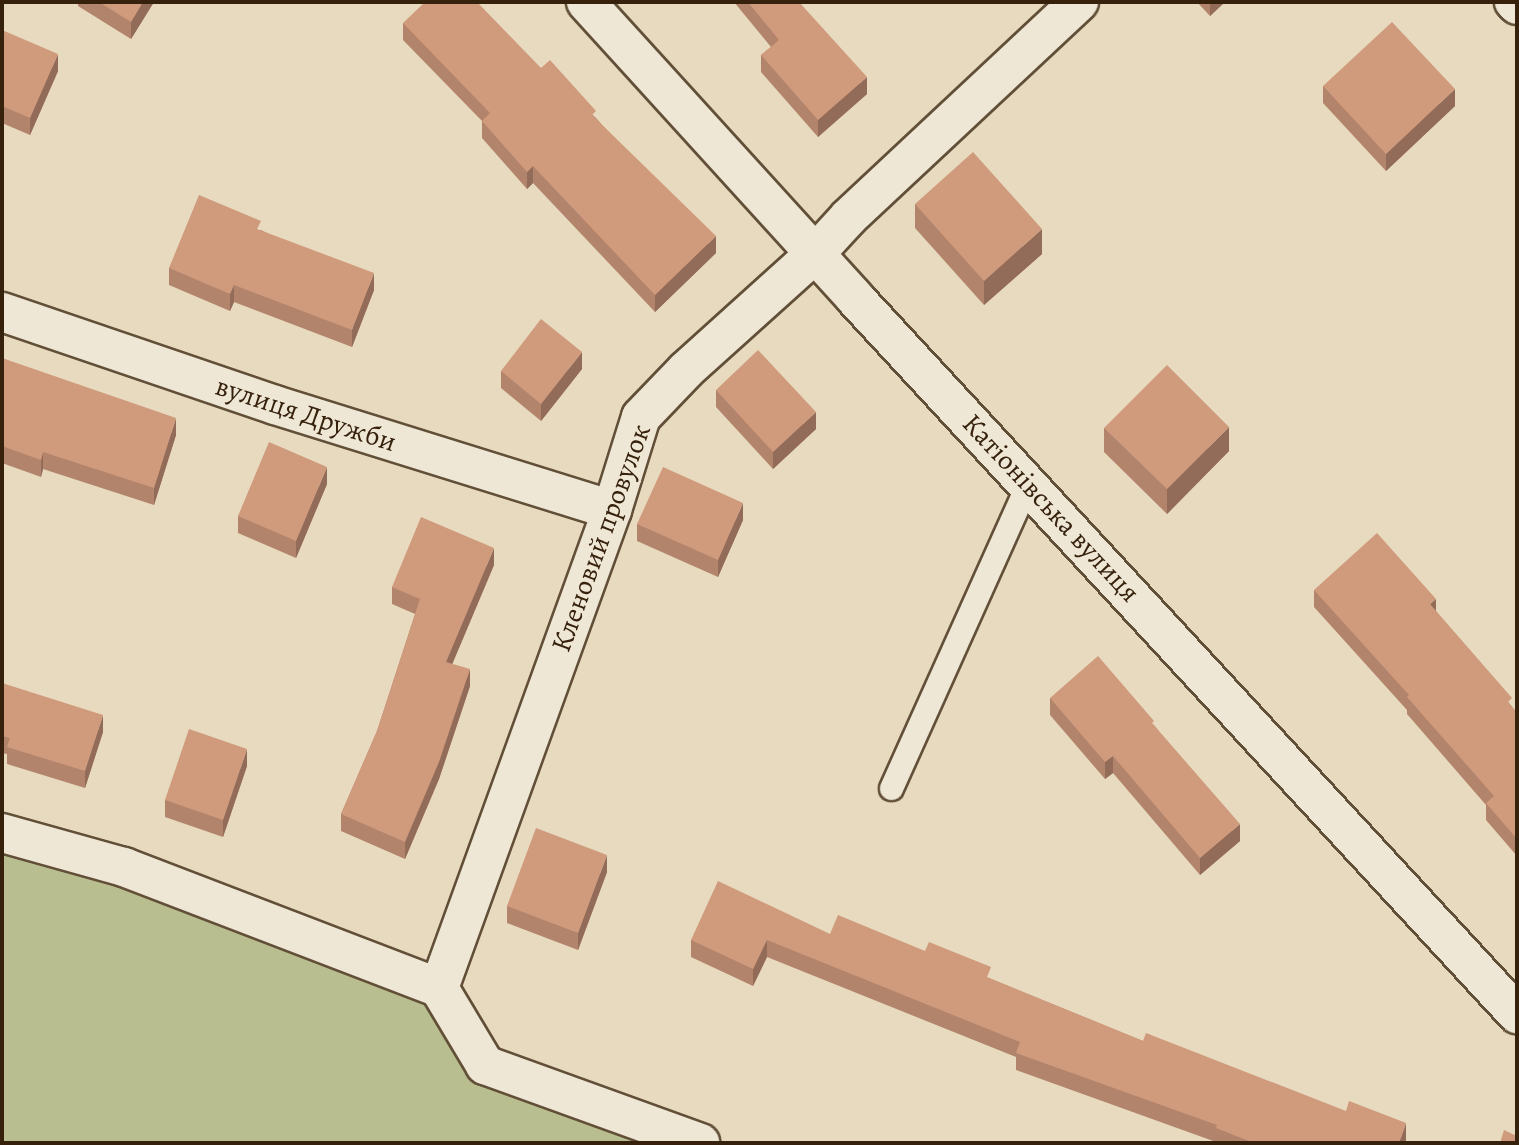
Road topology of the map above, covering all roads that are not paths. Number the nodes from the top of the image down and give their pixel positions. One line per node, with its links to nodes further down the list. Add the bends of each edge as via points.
1 (586, 2): 3 (street, Катіонівська вулиця)
2 (1079, 2): 3 (street, Кленовий провулок)
3 (815, 254): 5 (street, Катіонівська вулиця); 6 (street, Кленовий провулок, via 686,370 641,417)
4 (2, 312): 6 (street, вулиця Дружби, via 275,405)
5 (1028, 483): 7 (lane); 10 (street, Катіонівська вулиця)
6 (612, 510): 9 (street, Кленовий провулок)
7 (891, 788)
8 (2, 833): 9 (street, via 124,867)
9 (439, 988): 11 (street, via 485,1065)
10 (1517, 1014)
11 (700, 1143)

